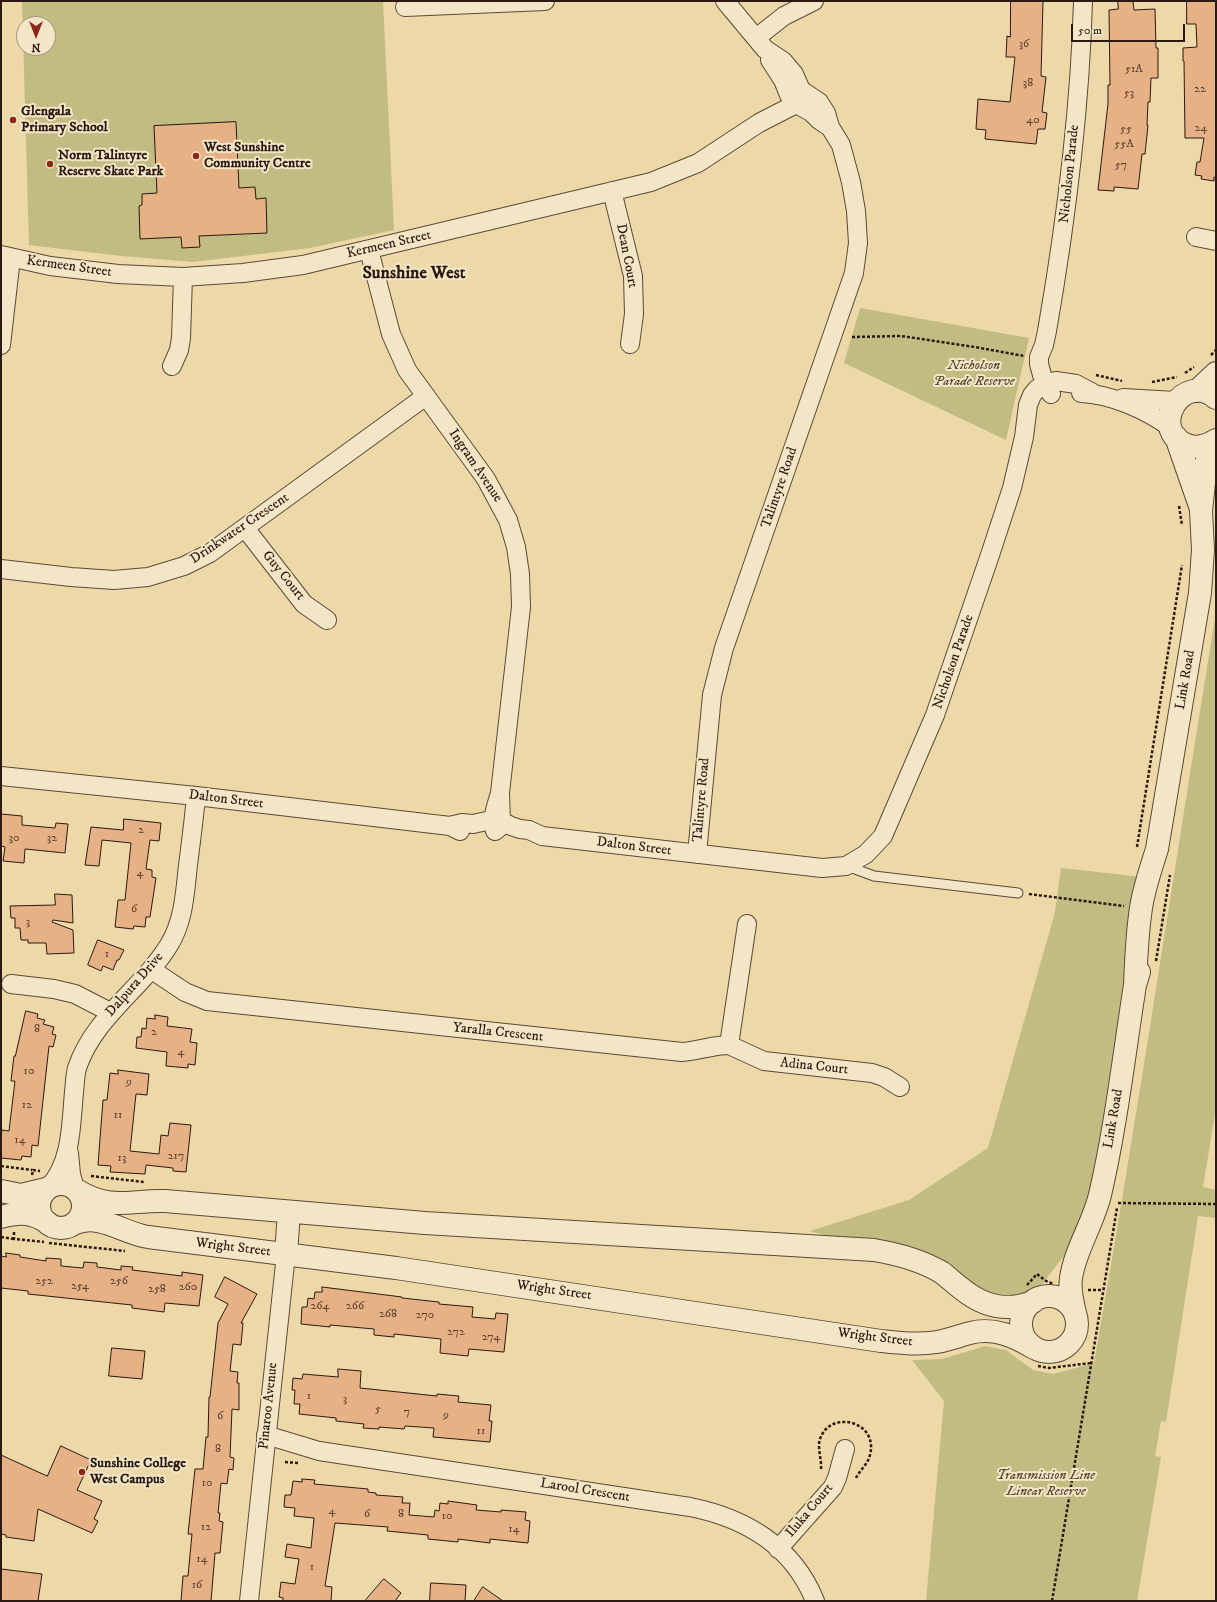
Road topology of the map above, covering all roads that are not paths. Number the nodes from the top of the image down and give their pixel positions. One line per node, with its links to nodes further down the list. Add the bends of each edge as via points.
1 (545, 1): 5 (street)
2 (726, 1): 6 (street, Talintyre Road)
3 (814, 1): 6 (street, via 784,16)
4 (1083, 1): 18 (street, Nicholson Parade, via 1070,181 1055,285 1044,345 1039,357 1042,375)
5 (405, 8)
6 (761, 43): 7 (street, Talintyre Road, via 794,74)
7 (795, 96): 8 (street, Kermeen Street, via 698,163 651,182); 32 (street, Talintyre Road, via 818,102 841,145 851,182 858,243 854,272 724,648 712,695)
8 (612, 191): 11 (street, Kermeen Street); 14 (street, Dean Court, via 633,276 634,314)
9 (1196, 237): 10 (street)
10 (1216, 241)
11 (369, 250): 13 (street, Kermeen Street, via 303,265); 21 (street, Ingram Avenue, via 392,334 407,370)
12 (6, 256): 13 (street, Kermeen Street, via 50,266 118,274); 15 (street)
13 (183, 277): 16 (street, via 181,338)
14 (630, 344)
15 (1, 345)
16 (172, 366)
17 (1208, 368): 19 (street)
18 (1050, 387): 20 (street, via 1065,392); 33 (street, Nicholson Parade, via 1024,437 1012,488 935,715 883,836 866,854)
19 (1206, 394): 22 (street, via 1189,392)
20 (1100, 395): 22 (street); 23 (street, via 1152,415)
21 (426, 396): 26 (street, Drinkwater Crescent); 31 (street, Ingram Avenue, via 486,479 508,520 516,547 521,607)
22 (1176, 401): 23 (street, via 1169,418)
23 (1173, 432): 24 (street, via 1183,443 1192,447 1202,447); 25 (street, Link Road)
24 (1213, 442): 25 (street, Link Road, via 1206,464)
25 (1201, 511): 49 (street, Link Road, via 1203,550 1200,593 1147,848 1153,910 1135,985 1100,1194 1090,1226)
26 (245, 528): 27 (street, Drinkwater Crescent, via 184,566 148,577 114,580); 28 (street, Guy Court, via 304,604)
27 (1, 569)
28 (327, 620)
29 (1, 776): 30 (street, Dalton Street)
30 (196, 796): 31 (street, Dalton Street, via 450,826 462,823); 36 (street, Dalpura Drive, via 184,903 179,924 170,944)
31 (497, 824): 32 (street, Dalton Street, via 529,830 542,836)
32 (697, 854): 33 (street, Dalton Street, via 822,868)
33 (846, 866): 34 (lane, via 874,876)
34 (1018, 893)
35 (747, 924): 39 (street)
36 (152, 970): 38 (street, Dalpura Drive); 39 (street, Yaralla Crescent, via 185,992 207,1001 682,1052)
37 (11, 984): 38 (street, via 75,994)
38 (110, 1012): 41 (street, Dalpura Drive, via 91,1039 77,1069)
39 (729, 1045): 40 (street, Adina Court, via 764,1061 872,1073)
40 (900, 1087)
41 (63, 1184): 43 (street); 44 (street, via 92,1199 112,1204 159,1201); 46 (street, via 41,1197 39,1207); 47 (street, via 81,1196 83,1206 80,1216)
42 (1, 1191): 43 (street, via 12,1194)
43 (24, 1204): 45 (street); 46 (street)
44 (289, 1212): 48 (street, Pinaroo Avenue); 50 (street, via 425,1223 874,1250 920,1261 974,1298 990,1305 1012,1308)
45 (1, 1217)
46 (48, 1223): 47 (street, via 63,1228)
47 (73, 1224): 48 (street, Wright Street, via 99,1221 144,1237)
48 (286, 1254): 52 (street, Wright Street, via 404,1269 905,1344 944,1341 970,1333 990,1331 1013,1336); 53 (street, Pinaroo Avenue)
49 (1061, 1286): 50 (street, Link Road); 51 (street)
50 (1030, 1297): 51 (street, via 1051,1296 1060,1299 1072,1308); 52 (street, via 1022,1325 1025,1338)
51 (1076, 1317): 52 (street, Wright Street, via 1076,1332 1068,1345)
52 (1035, 1357)
53 (266, 1443): 55 (street, Larool Crescent, via 707,1510 754,1529); 56 (street, Pinaroo Avenue)
54 (844, 1449): 55 (street, Iluka Court, via 833,1487)
55 (778, 1549): 57 (street, Larool Crescent, via 796,1568)
56 (249, 1601)
57 (815, 1601)

